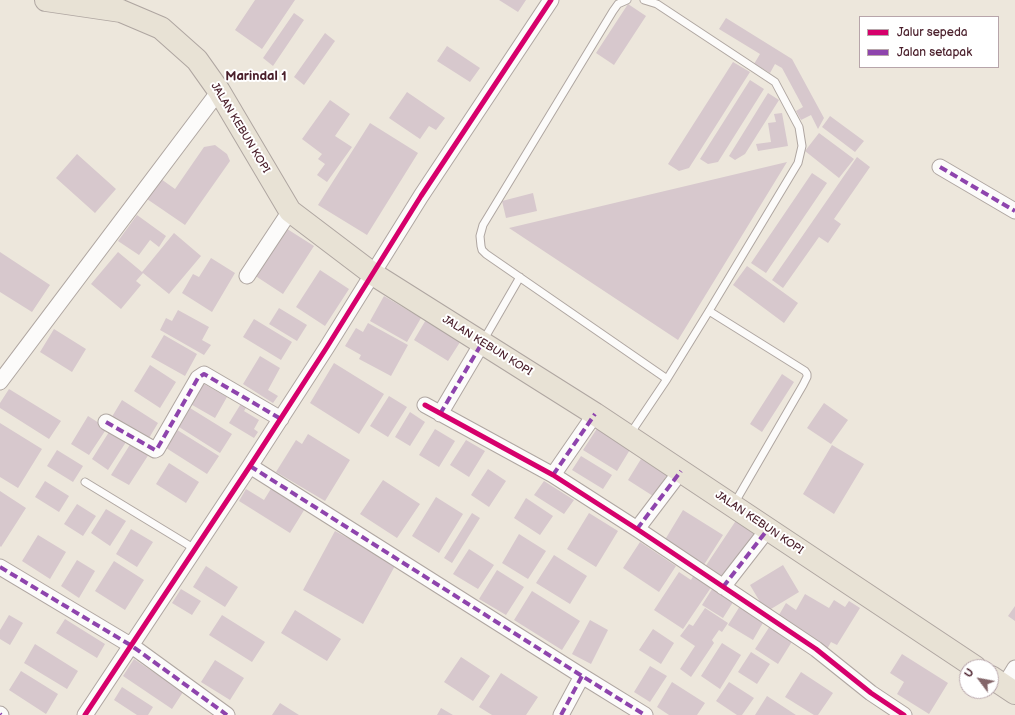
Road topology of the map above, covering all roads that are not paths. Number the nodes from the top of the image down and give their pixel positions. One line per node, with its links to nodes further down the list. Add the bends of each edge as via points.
1 (46, 0): 5 (main road, JALAN KEBUN KOPI, via 120,11 161,28 197,60)
2 (551, 0): 9 (street, via 421,196)
3 (627, 0): 11 (lane, via 618,4 483,225 480,236 482,250)
4 (644, 0): 12 (lane, via 657,4 775,82 799,127 802,146 798,163)
5 (219, 91): 7 (main road, JALAN KEBUN KOPI); 15 (street)
6 (940, 167): 8 (street)
7 (290, 211): 9 (main road, JALAN KEBUN KOPI); 10 (street)
8 (1015, 211)
9 (373, 274): 13 (main road, JALAN KEBUN KOPI); 19 (street)
10 (246, 276)
11 (520, 277): 13 (lane); 14 (lane)
12 (710, 311): 14 (lane); 26 (lane, via 807,374)
13 (482, 343): 17 (street); 18 (main road, JALAN KEBUN KOPI)
14 (667, 379): 21 (lane)
15 (0, 382)
16 (424, 405): 17 (street)
17 (440, 414): 24 (street)
18 (595, 414): 21 (main road, JALAN KEBUN KOPI); 24 (street)
19 (281, 419): 20 (street, via 204,374 198,378 155,450); 22 (street)
20 (106, 422)
21 (628, 437): 23 (main road, JALAN KEBUN KOPI)
22 (250, 466): 29 (street); 34 (street)
23 (681, 471): 26 (main road, JALAN KEBUN KOPI); 27 (street)
24 (553, 475): 27 (street)
25 (85, 482): 29 (lane)
26 (733, 506): 28 (main road, JALAN KEBUN KOPI)
27 (637, 529): 31 (street)
28 (768, 529): 31 (street); 33 (main road, JALAN KEBUN KOPI)
29 (195, 549): 32 (street)
30 (0, 566): 32 (street)
31 (723, 587): 39 (street, via 816,649 871,693)
32 (132, 646): 35 (street); 36 (street)
33 (963, 659)
34 (582, 676): 37 (street); 38 (street)
35 (85, 715)
36 (227, 715)
37 (561, 715)
38 (645, 715)
39 (904, 715)

